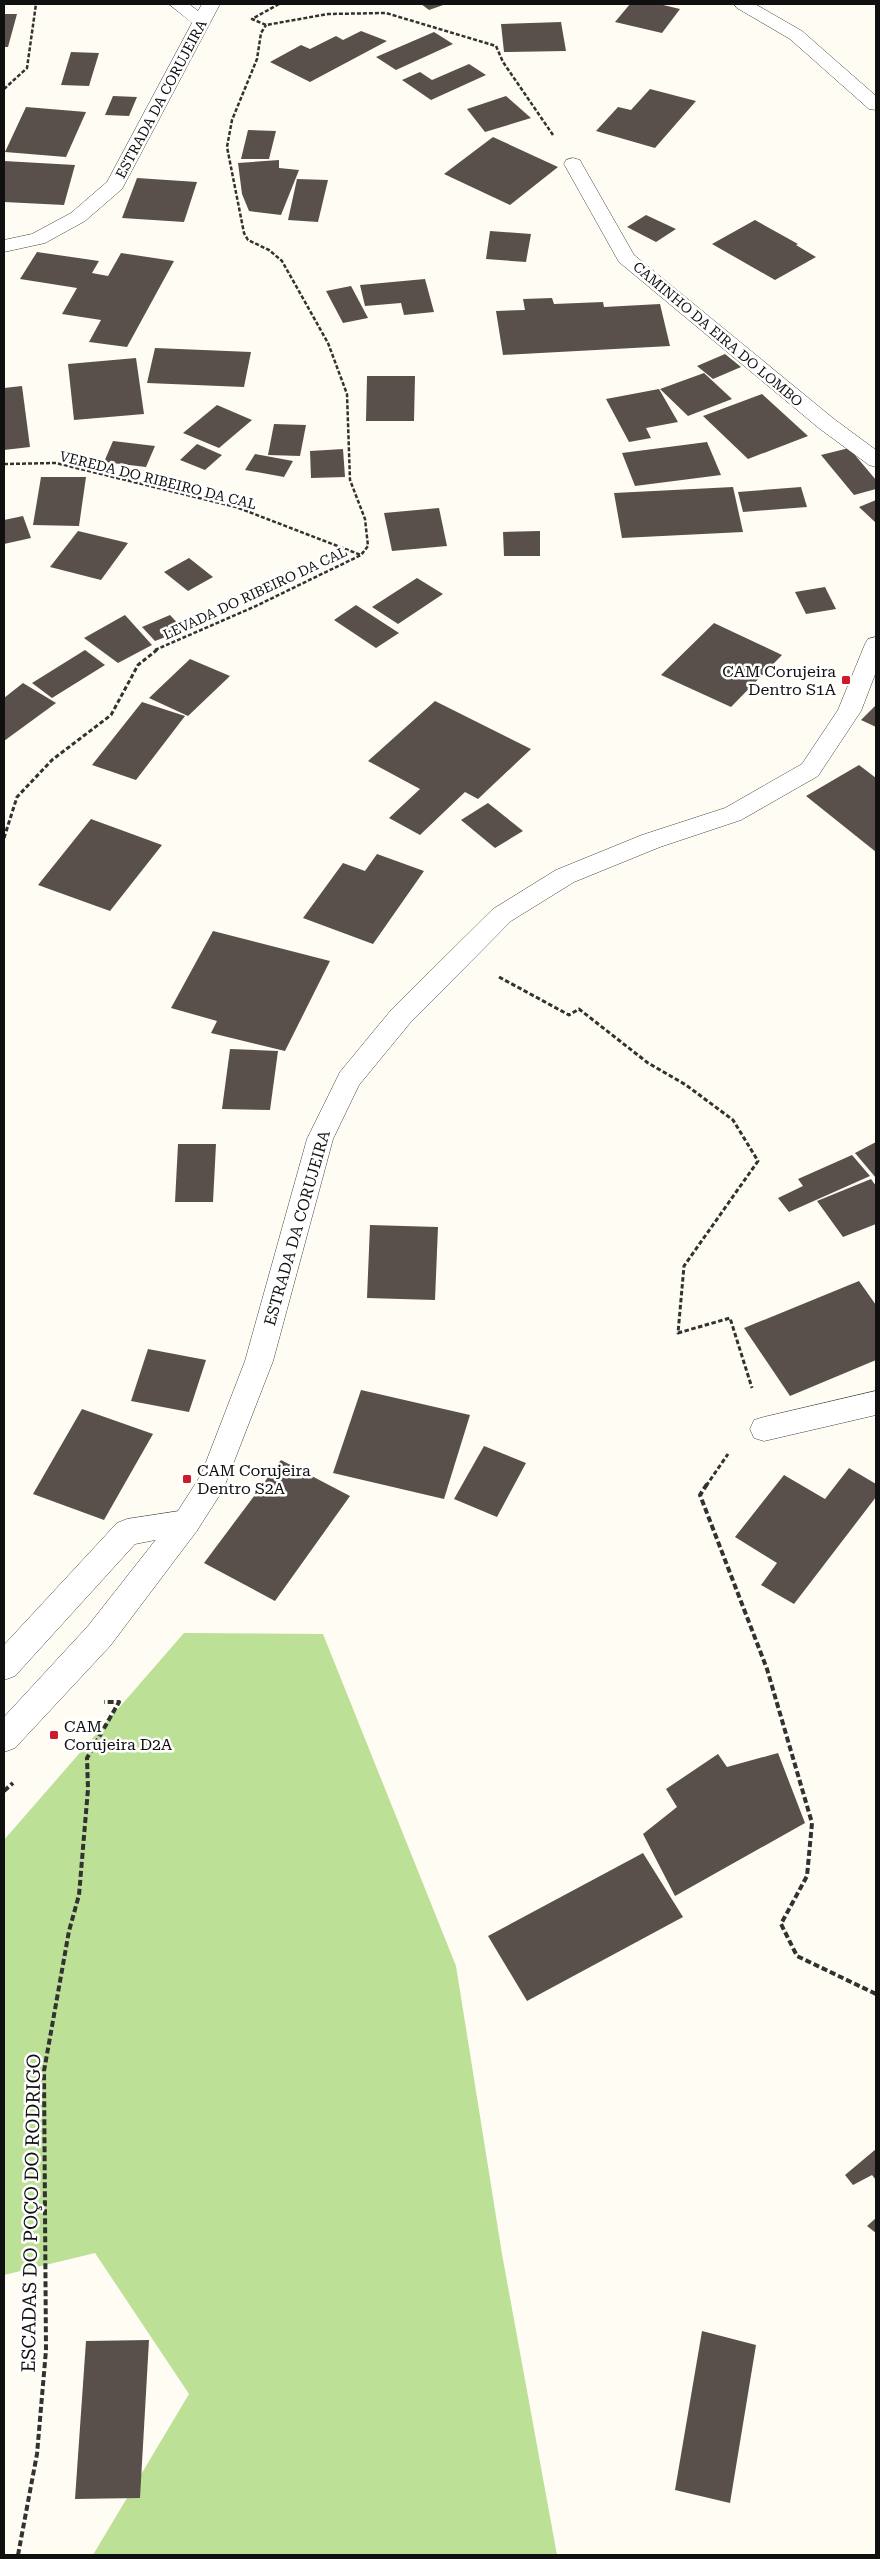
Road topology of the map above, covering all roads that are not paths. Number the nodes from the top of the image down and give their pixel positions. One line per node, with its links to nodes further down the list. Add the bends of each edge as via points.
1 (178, 4): 4 (street)
2 (211, 4): 4 (street, ESTRADA DA CORUJEIRA)
3 (743, 4): 5 (street, via 796,35)
4 (201, 22): 7 (street, ESTRADA DA CORUJEIRA, via 115,185 78,217 38,239)
5 (876, 105)
6 (573, 164): 8 (street, CAMINHO DA EIRA DO LOMBO, via 626,258 827,424)
7 (4, 246)
8 (876, 460)
9 (876, 644): 12 (street, ESTRADA DA CORUJEIRA, via 849,711 810,770 733,814 651,841 564,876 502,914 401,1016 349,1079 320,1139 259,1361 213,1481)
10 (876, 1403): 11 (street)
11 (764, 1429)
12 (186, 1523): 13 (street, via 127,1532); 14 (street, ESTRADA DA CORUJEIRA, via 99,1636)
13 (4, 1666)
14 (4, 1738)

